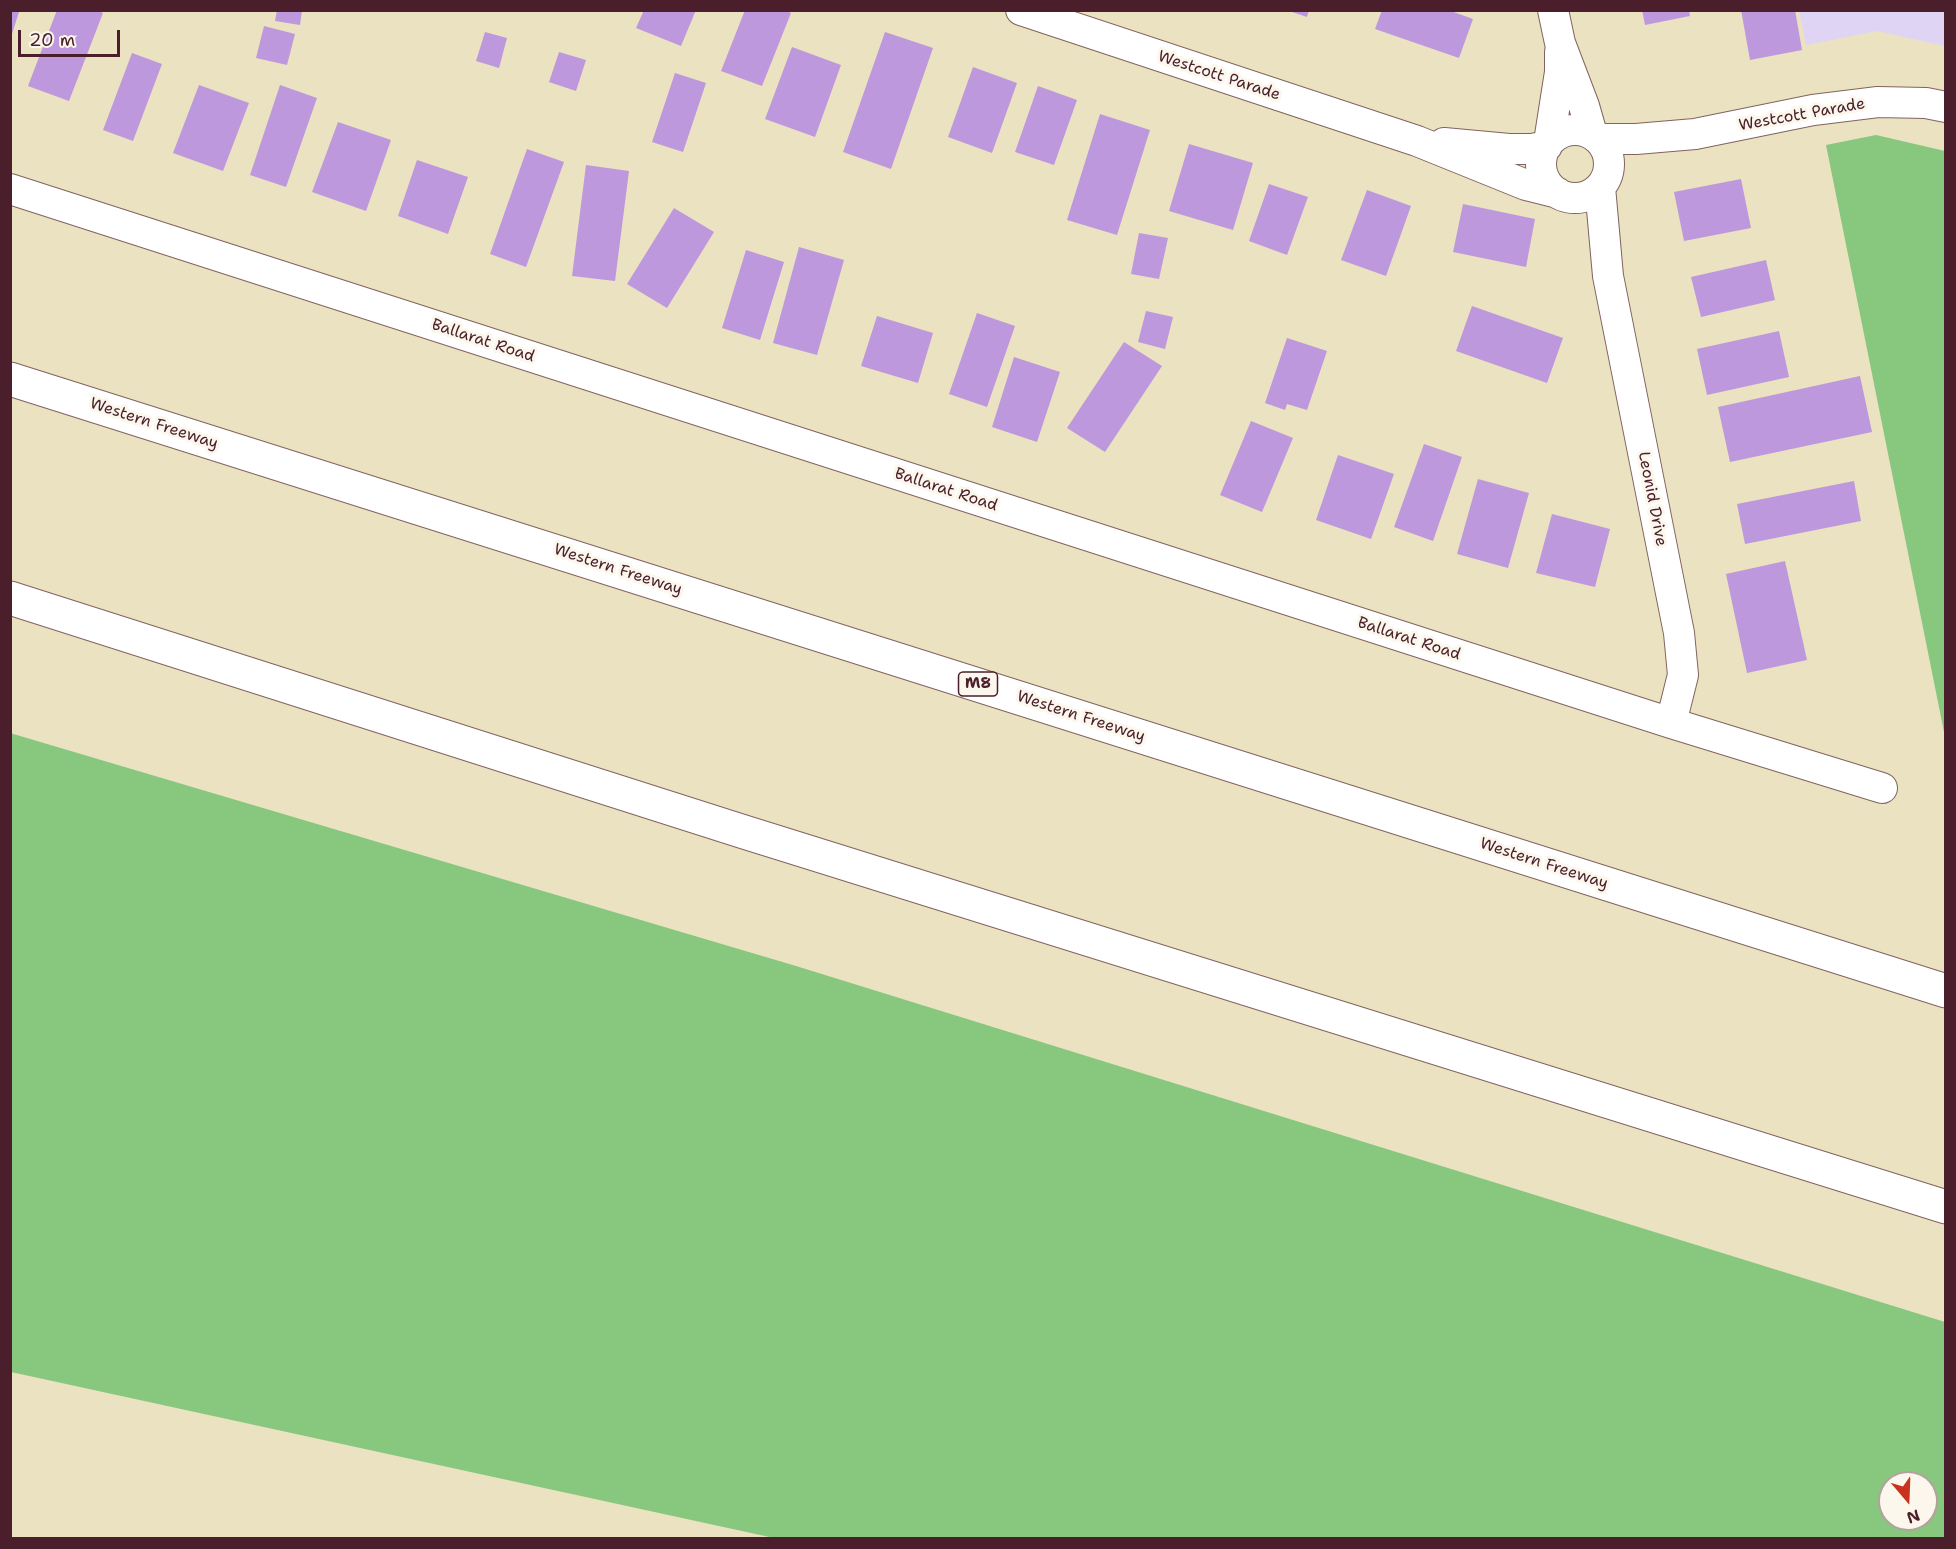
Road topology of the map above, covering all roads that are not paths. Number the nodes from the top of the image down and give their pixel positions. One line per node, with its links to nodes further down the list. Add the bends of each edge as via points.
1 (1021, 10): 7 (street, Westcott Parade)
2 (1553, 10): 3 (street)
3 (1560, 44): 6 (street); 8 (street, via 1560,72)
4 (1946, 107): 5 (street, Westcott Parade, via 1878,102 1813,110)
5 (1695, 134): 6 (street, Westcott Parade, via 1636,139); 9 (street, Westcott Parade, via 1625,163)
6 (1595, 136): 8 (street, via 1581,130 1569,131 1558,134); 9 (street, via 1609,158 1610,169)
7 (1417, 141): 8 (street, Westcott Parade, via 1509,149 1533,149); 11 (street, Westcott Parade, via 1526,185)
8 (1548, 144): 11 (street, via 1541,166 1549,186)
9 (1603, 183): 11 (street, via 1592,194 1582,197); 12 (street, Leonid Drive)
10 (10, 189): 15 (street, Ballarat Road)
11 (1560, 194): 12 (street, Leonid Drive, via 1575,212)
12 (1608, 276): 15 (street, Leonid Drive, via 1679,633 1683,675)
13 (10, 379): 17 (highway, Western Freeway / M8)
14 (10, 598): 18 (highway)
15 (1671, 723): 16 (street, Ballarat Road)
16 (1882, 788)
17 (1946, 991)
18 (1946, 1207)

